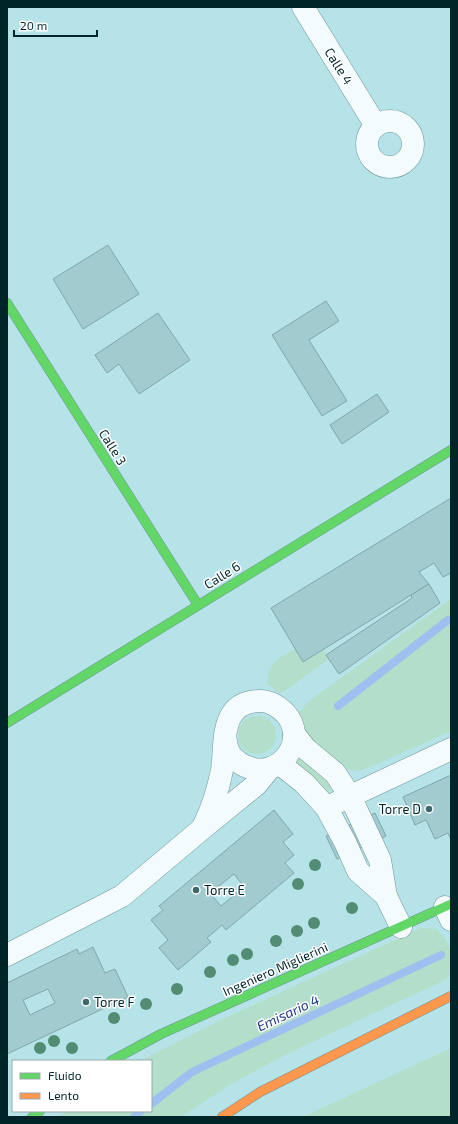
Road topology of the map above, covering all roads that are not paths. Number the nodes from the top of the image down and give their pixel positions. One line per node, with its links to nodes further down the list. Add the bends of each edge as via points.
1 (303, 7): 2 (street, Calle 4)
2 (376, 126)
3 (7, 303): 5 (street, Calle 3)
4 (451, 450): 5 (street, Calle 6)
5 (198, 605): 6 (street, Calle 6)
6 (7, 723)
7 (294, 734): 8 (street, via 289,717 280,708 259,700 240,706 233,713 227,723); 10 (street, via 290,750); 11 (street, via 306,749 335,774)
8 (225, 735): 10 (street, via 228,751 238,763 253,770); 13 (street, via 222,769 215,801)
9 (451, 749): 11 (street)
10 (274, 766): 12 (street, via 304,783); 13 (street, via 258,784)
11 (350, 796): 12 (street); 14 (street, via 380,860)
12 (326, 807): 14 (street, via 358,871)
13 (203, 828): 17 (street, via 122,896)
14 (386, 896): 16 (street)
15 (449, 910): 16 (street, Ingeniero Miglierini)
16 (401, 927): 19 (street, Ingeniero Miglierini, via 161,1034)
17 (7, 955)
18 (451, 996): 20 (street, via 260,1092)
19 (113, 1060)
20 (222, 1117)

